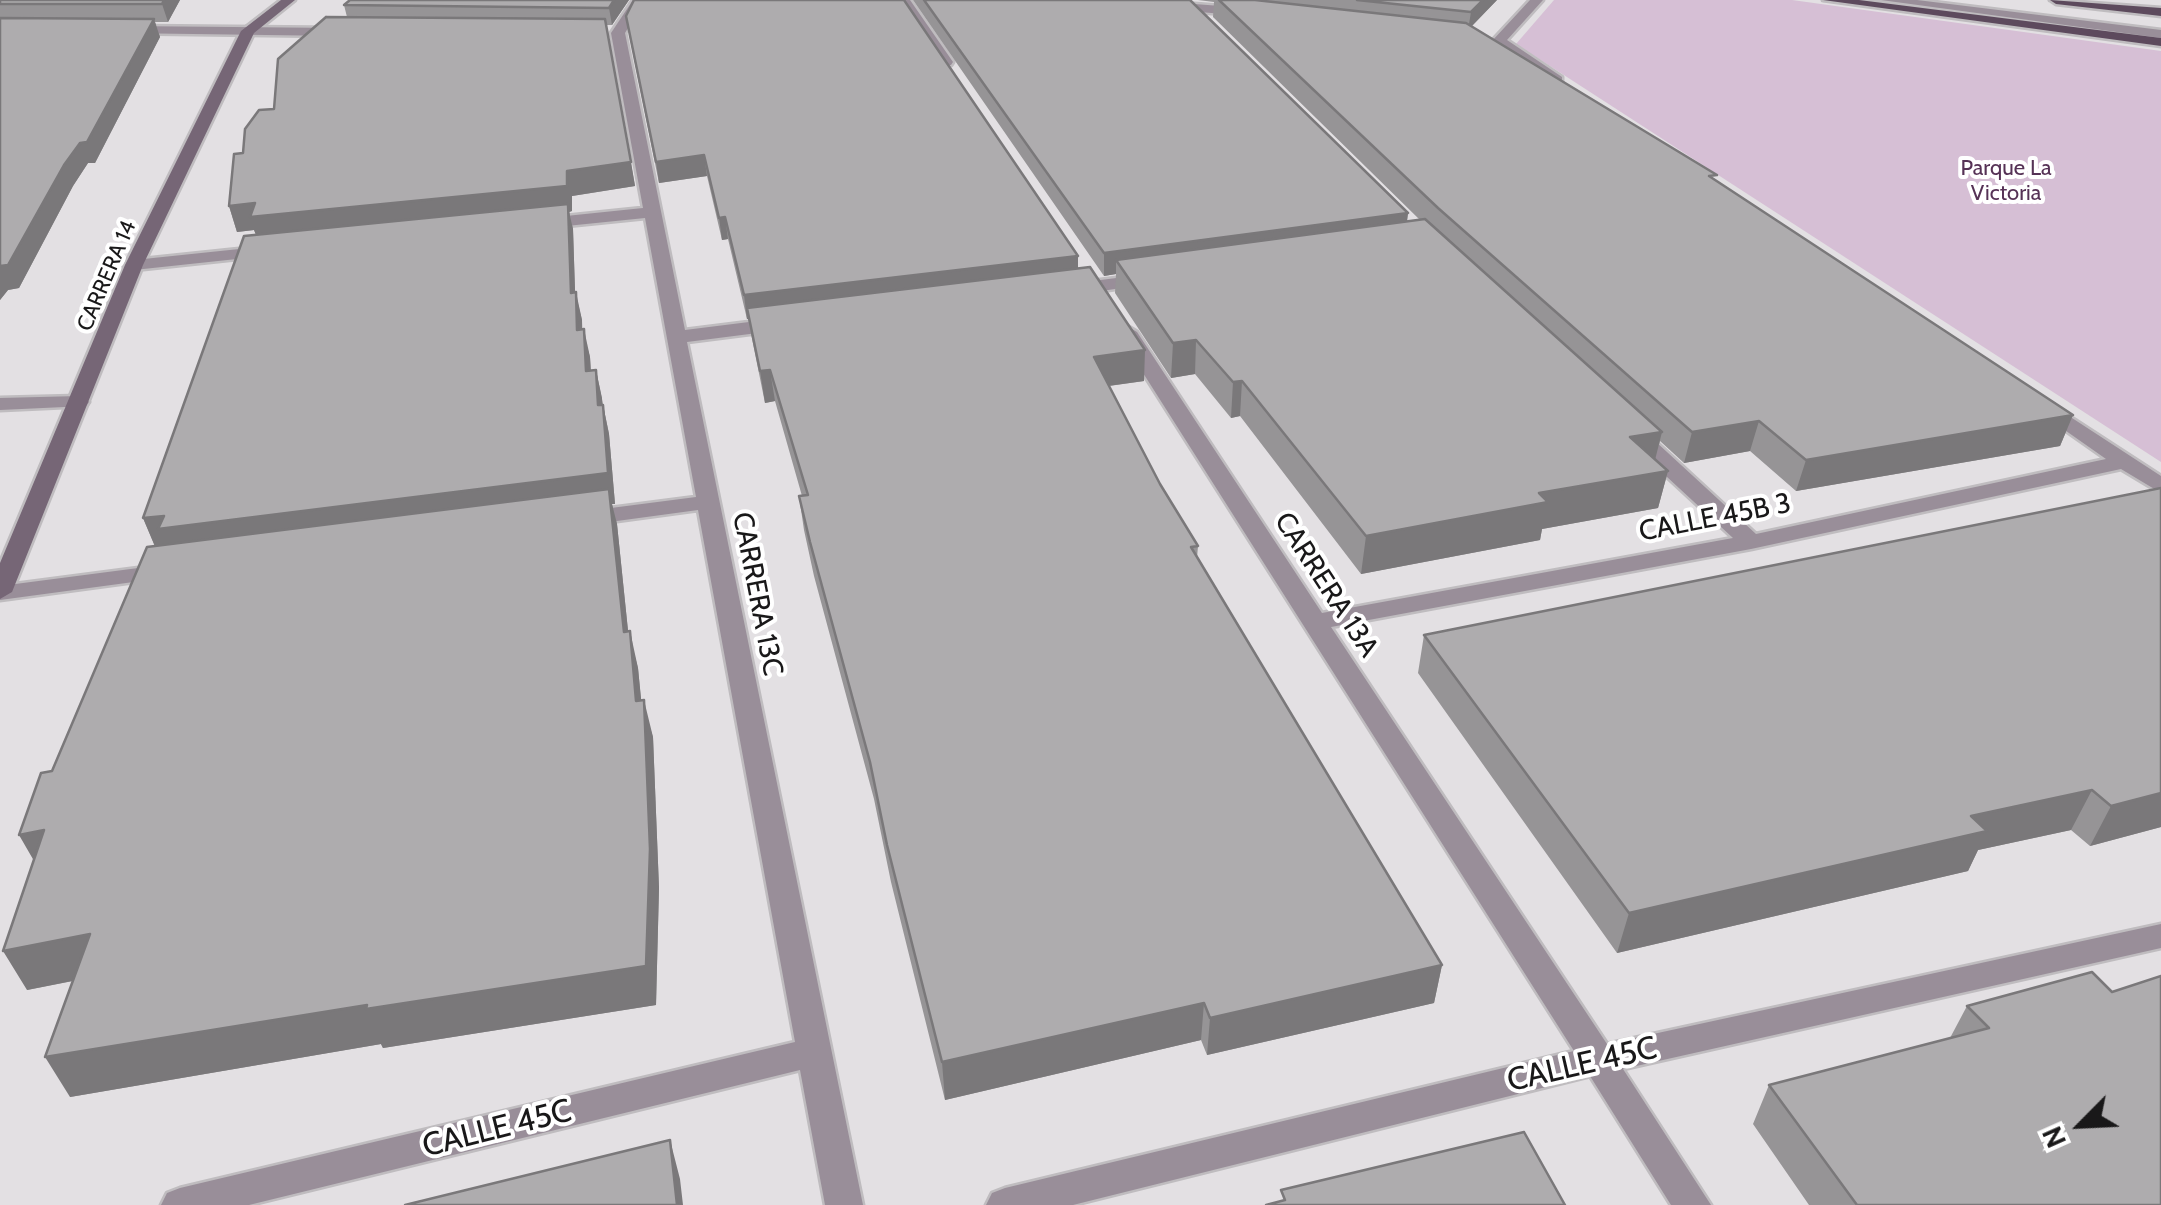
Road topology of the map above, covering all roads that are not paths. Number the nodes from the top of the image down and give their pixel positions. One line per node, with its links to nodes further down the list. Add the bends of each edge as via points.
1 (289, 0): 15 (street, CARRERA 14)
2 (639, 0): 22 (street, CARRERA 13C, via 608,33)
3 (904, 0): 20 (street)
4 (1537, 0): 21 (street, via 1490,40)
5 (1828, 0): 19 (main road)
6 (1887, 0): 18 (street)
7 (1982, 0): 13 (street)
8 (2056, 0): 11 (main road)
9 (1154, 5): 10 (street)
10 (1191, 7): 12 (street); 17 (street)
11 (2161, 12)
12 (1264, 14)
13 (2161, 21)
14 (114, 30): 15 (street)
15 (248, 31): 16 (street); 25 (street, CARRERA 14)
16 (365, 32)
17 (1219, 34)
18 (2161, 34)
19 (2161, 42)
20 (958, 80)
21 (1578, 95)
22 (653, 212): 23 (street); 30 (street, CARRERA 13C)
23 (518, 226)
24 (288, 249): 25 (street)
25 (134, 264): 32 (street, CARRERA 14)
26 (1175, 276): 27 (street)
27 (1092, 278): 28 (street); 42 (street, CARRERA 13A)
28 (1040, 293)
29 (811, 321): 30 (street)
30 (677, 337): 37 (street, CARRERA 13C)
31 (2027, 397): 35 (street)
32 (79, 402): 33 (street); 41 (street, CARRERA 14)
33 (0, 404)
34 (1624, 424): 39 (street)
35 (2125, 462): 36 (street); 39 (street, CALLE 45B 3)
36 (2161, 486)
37 (708, 502): 38 (street); 44 (street, CARRERA 13C)
38 (551, 522)
39 (1751, 542): 42 (street, CALLE 45B 3)
40 (197, 568): 41 (street)
41 (0, 592)
42 (1314, 622): 45 (street, CARRERA 13A)
43 (2161, 936): 45 (street, CALLE 45C)
44 (814, 1052): 46 (street, CALLE 45C); 47 (street, CARRERA 13C)
45 (1598, 1060): 48 (street, CALLE 45C); 49 (street, CARRERA 13A)
46 (180, 1205)
47 (844, 1205)
48 (1006, 1205)
49 (1692, 1205)

